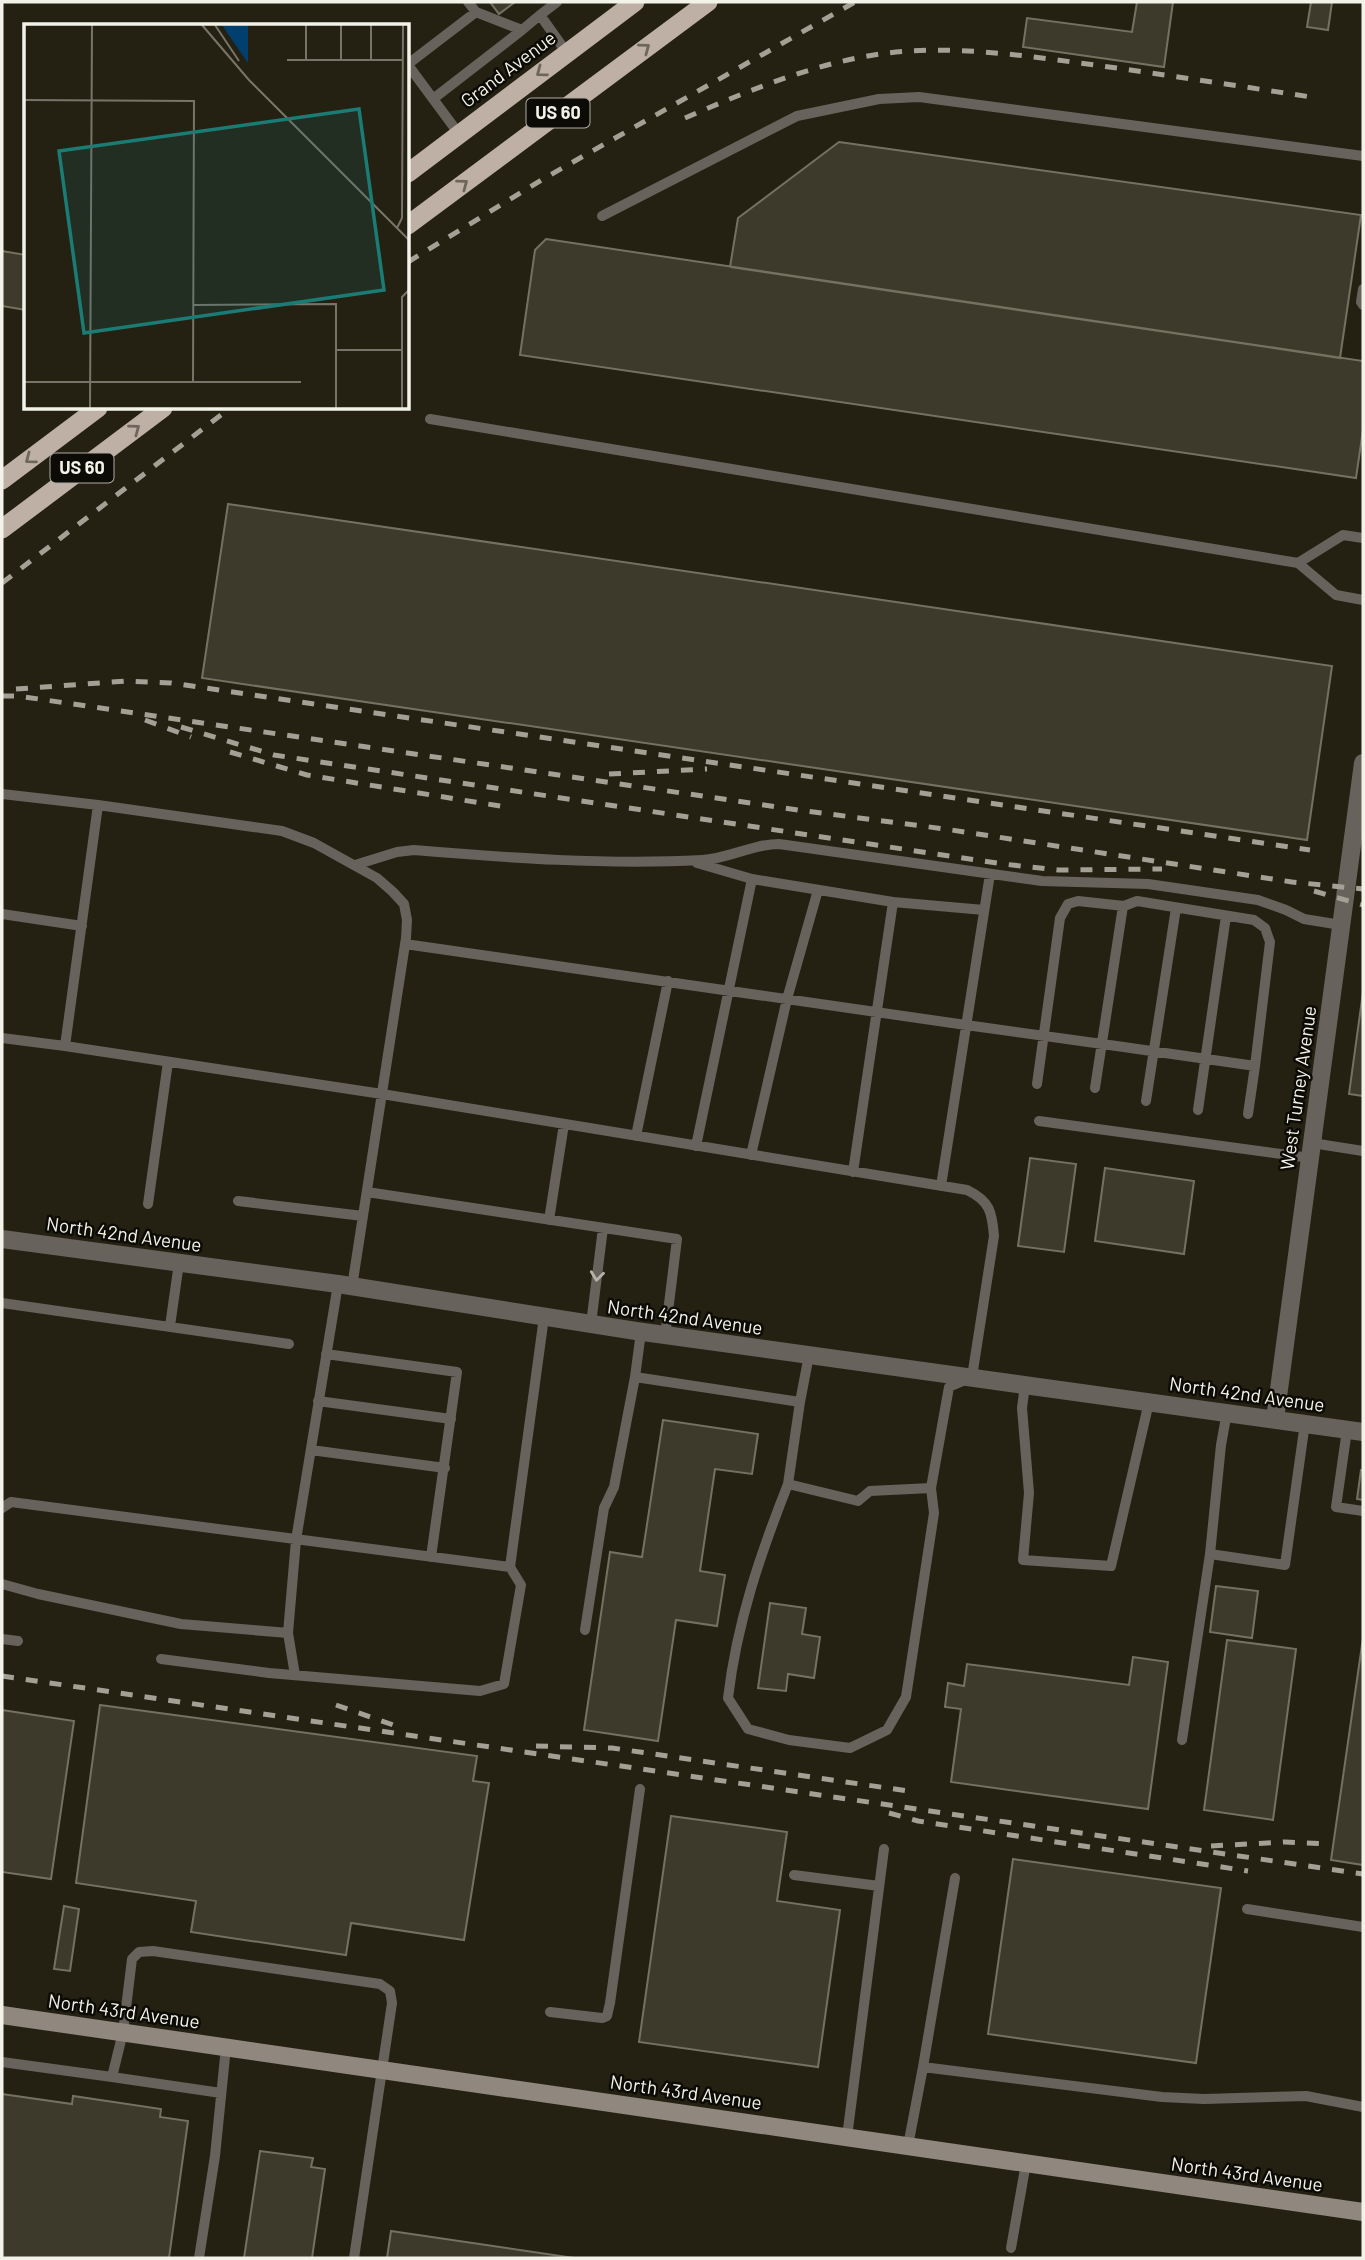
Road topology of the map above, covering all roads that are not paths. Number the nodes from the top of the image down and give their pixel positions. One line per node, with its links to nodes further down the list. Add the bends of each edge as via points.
1 (468, 2): 5 (lane)
2 (557, 2): 6 (lane)
3 (635, 2): 8 (highway, Grand Avenue / US 60)
4 (708, 2): 16 (highway, US 60, one-way to 4)
5 (476, 12): 7 (lane); 9 (lane)
6 (540, 15): 7 (lane); 8 (lane)
7 (522, 30): 11 (lane)
8 (567, 53): 12 (highway, Grand Avenue / US 60, one-way to 12)
9 (410, 62)
10 (410, 67): 11 (lane)
11 (433, 99): 12 (lane)
12 (459, 134): 14 (highway, Grand Avenue / US 60)
13 (1363, 156): 15 (lane, via 919,97 879,99 797,116)
14 (410, 171)
15 (602, 216)
16 (410, 224)
17 (1363, 289): 18 (lane)
18 (1363, 305)
19 (95, 410): 22 (highway, US 60, one-way to 22)
20 (160, 410): 23 (highway, US 60, one-way to 20)
21 (430, 419): 25 (lane)
22 (2, 480)
23 (2, 529)
24 (1363, 538): 25 (lane, via 1343,535)
25 (1298, 563): 26 (lane, via 1336,595)
26 (1363, 600)
27 (1363, 763): 41 (street, West Turney Avenue)
28 (2, 793): 29 (lane)
29 (98, 805): 31 (lane, via 282,831); 42 (lane)
30 (691, 860): 31 (lane, via 589,861 414,850); 32 (lane, via 779,844); 33 (lane)
31 (355, 865): 43 (lane, via 377,878 404,904)
32 (990, 874): 38 (lane); 41 (lane, via 1042,881 1148,884 1258,900 1304,919)
33 (752, 879): 34 (lane); 45 (lane)
34 (818, 890): 35 (lane); 46 (lane)
35 (893, 902): 38 (lane); 47 (lane)
36 (1123, 906): 37 (lane, via 1137,901); 49 (lane, via 1078,901 1065,907); 51 (lane)
37 (1176, 908): 40 (lane); 53 (lane)
38 (984, 910): 48 (lane)
39 (2, 914): 42 (lane)
40 (1226, 916): 54 (lane); 56 (lane, via 1257,922 1269,936)
41 (1341, 925): 67 (street, West Turney Avenue)
42 (82, 926): 52 (lane)
43 (405, 944): 44 (lane); 59 (lane)
44 (668, 982): 45 (lane); 65 (lane)
45 (729, 990): 46 (lane); 66 (lane)
46 (787, 999): 47 (lane); 69 (lane)
47 (877, 1012): 48 (lane); 70 (lane)
48 (966, 1025): 49 (lane); 71 (lane)
49 (1045, 1036): 51 (lane); 57 (lane)
50 (2, 1038): 52 (lane)
51 (1102, 1044): 53 (lane); 58 (lane)
52 (65, 1046): 55 (lane)
53 (1154, 1051): 54 (lane); 60 (lane)
54 (1206, 1059): 56 (lane); 61 (lane)
55 (168, 1062): 59 (lane); 74 (lane)
56 (1255, 1066): 62 (lane)
57 (1037, 1084)
58 (1095, 1088)
59 (382, 1094): 64 (lane); 72 (lane)
60 (1146, 1101)
61 (1198, 1111)
62 (1248, 1114)
63 (1039, 1121): 67 (lane)
64 (564, 1124): 65 (lane); 76 (lane)
65 (636, 1136): 66 (lane)
66 (696, 1146): 69 (lane)
67 (1311, 1151): 68 (lane); 98 (street, West Turney Avenue)
68 (1363, 1151)
69 (751, 1155): 70 (lane)
70 (853, 1172): 71 (lane)
71 (941, 1186): 91 (lane, via 978,1195 987,1203 993,1220)
72 (367, 1192): 75 (lane); 76 (lane)
73 (238, 1201): 75 (lane)
74 (148, 1204)
75 (363, 1216): 80 (lane)
76 (549, 1220): 77 (lane)
77 (603, 1228): 83 (lane, one-way to 83); 86 (lane, via 677,1239)
78 (2, 1239): 79 (street, North 42nd Avenue)
79 (179, 1263): 80 (street, North 42nd Avenue); 84 (lane)
80 (345, 1285): 82 (street, North 42nd Avenue); 88 (lane)
81 (2, 1303): 84 (lane)
82 (544, 1317): 83 (street, North 42nd Avenue); 110 (lane)
83 (591, 1324): 85 (street, North 42nd Avenue)
84 (170, 1326): 87 (lane)
85 (641, 1332): 86 (street, North 42nd Avenue); 90 (lane)
86 (665, 1336): 89 (street, North 42nd Avenue)
87 (289, 1344)
88 (326, 1354): 93 (lane); 97 (lane, via 457,1372)
89 (809, 1355): 91 (street, North 42nd Avenue); 94 (lane)
90 (635, 1377): 94 (lane); 112 (lane, via 614,1487 604,1508)
91 (972, 1377): 92 (street, North 42nd Avenue); 104 (lane, via 949,1387)
92 (1025, 1385): 95 (street, North 42nd Avenue); 95 (lane, via 1022,1408 1029,1493 1023,1560 1111,1566)
93 (318, 1402): 97 (lane); 101 (lane)
94 (800, 1402): 103 (lane)
95 (1149, 1402): 96 (street, North 42nd Avenue)
96 (1227, 1412): 98 (street, North 42nd Avenue); 108 (lane)
97 (451, 1419): 102 (lane)
98 (1275, 1419): 99 (street, North 42nd Avenue)
99 (1305, 1423): 100 (street, North 42nd Avenue); 108 (lane, via 1285,1565)
100 (1355, 1431): 106 (lane, via 1336,1507)
101 (311, 1450): 102 (lane); 107 (lane)
102 (445, 1468): 109 (lane)
103 (788, 1485): 104 (lane, via 858,1501 870,1491); 104 (lane, via 759,1556 733,1657 728,1698 748,1728 789,1740 850,1748 887,1730 906,1697 934,1513)
104 (931, 1488)
105 (2, 1508): 107 (lane, via 11,1502)
106 (1363, 1511)
107 (296, 1540): 109 (lane); 113 (lane)
108 (1210, 1554): 118 (lane)
109 (431, 1557): 110 (lane)
110 (510, 1567): 117 (lane, via 521,1585 504,1684 480,1691)
111 (2, 1584): 113 (lane, via 181,1624)
112 (585, 1630)
113 (289, 1633): 117 (lane)
114 (2, 1639): 115 (lane)
115 (18, 1641)
116 (161, 1659): 117 (lane)
117 (295, 1675)
118 (1182, 1740)
119 (640, 1789): 126 (lane, via 607,2016)
120 (884, 1849): 123 (lane)
121 (793, 1875): 123 (lane)
122 (954, 1878): 131 (lane)
123 (879, 1886): 136 (lane)
124 (1247, 1909): 125 (lane)
125 (1363, 1927)
126 (550, 2012)
127 (2, 2015): 128 (main road, North 43rd Avenue)
128 (123, 2032): 129 (main road, North 43rd Avenue); 132 (lane, via 132,1959 139,1952 153,1951 380,1984 390,1991 392,2003); 133 (lane)
129 (226, 2047): 132 (main road, North 43rd Avenue); 134 (lane)
130 (2, 2062): 133 (lane)
131 (923, 2067): 135 (lane, via 1161,2097 1307,2096); 137 (lane)
132 (381, 2069): 136 (main road, North 43rd Avenue); 142 (lane)
133 (111, 2077): 134 (lane)
134 (221, 2093): 141 (lane)
135 (1363, 2106)
136 (847, 2137): 137 (main road, North 43rd Avenue)
137 (908, 2146): 138 (main road, North 43rd Avenue)
138 (1026, 2163): 139 (main road, North 43rd Avenue); 140 (lane)
139 (1363, 2212)
140 (1011, 2248)
141 (200, 2258)
142 (354, 2258)

